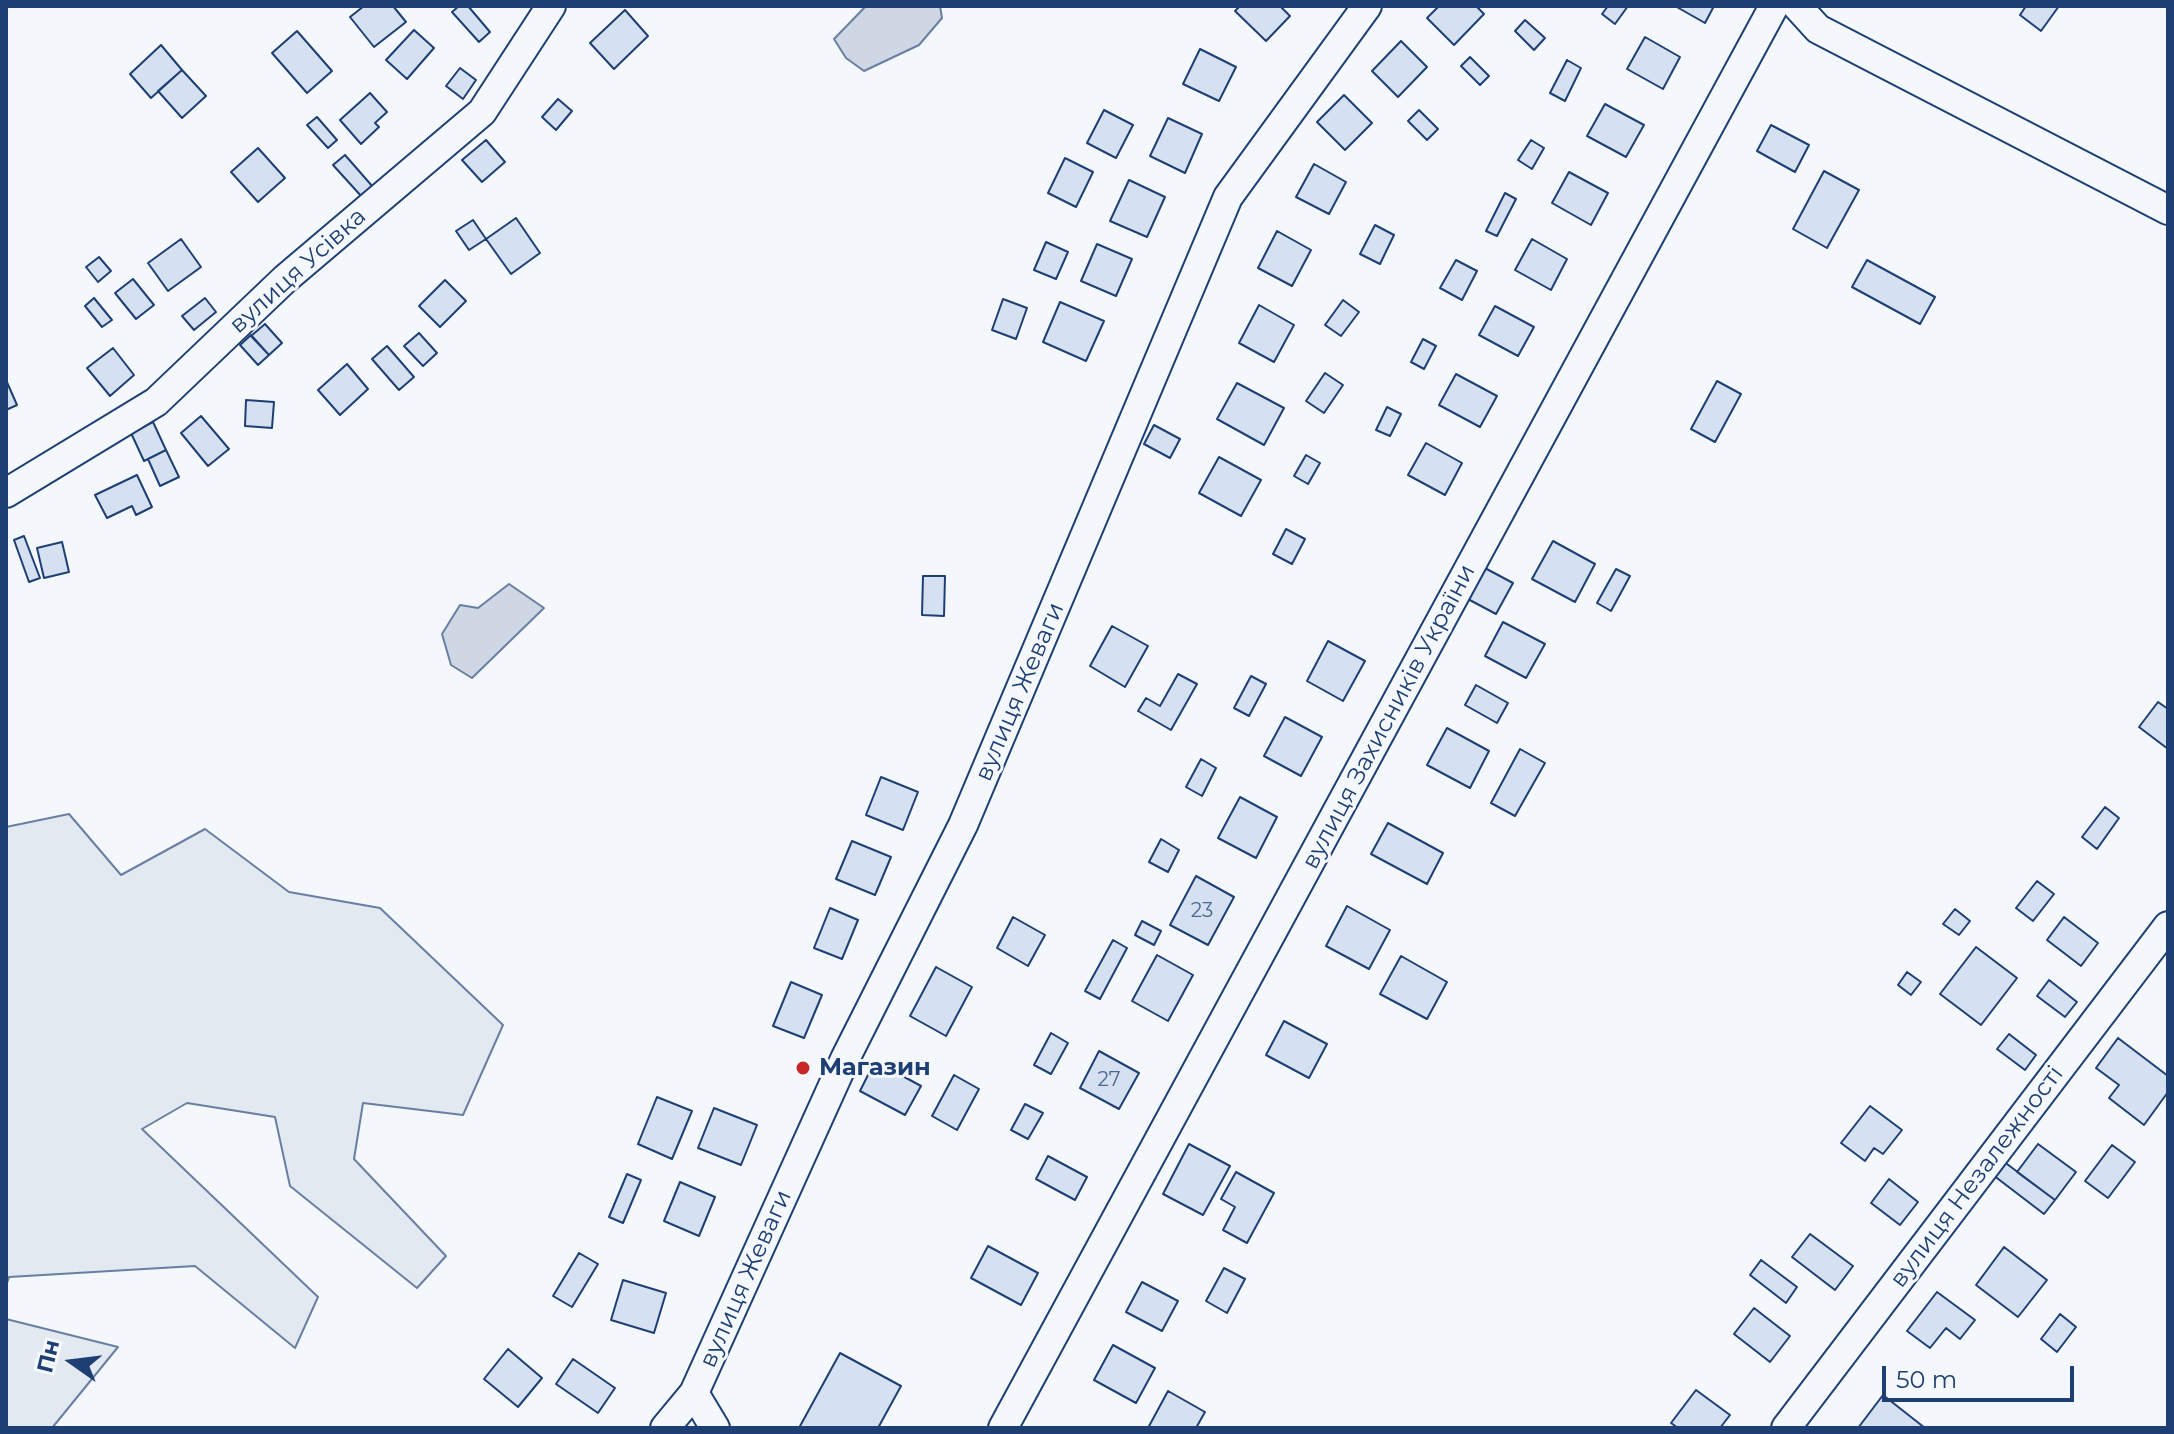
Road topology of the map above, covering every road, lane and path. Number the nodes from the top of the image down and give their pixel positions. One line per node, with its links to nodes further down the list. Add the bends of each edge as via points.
1 (551, 6): 6 (street, вулиця Усівка, via 482,112 285,279 156,402)
2 (1367, 6): 8 (street, вулиця Жеваги, via 1228,197 963,825 845,1059)
3 (1774, 6): 11 (street, вулиця Захисників України)
4 (1797, 6): 5 (street, via 1818,29)
5 (2168, 210)
6 (6, 493)
7 (2168, 926): 12 (street, вулиця Незалежності)
8 (694, 1393): 9 (street, вулиця Жеваги); 10 (street, вулиця Жеваги)
9 (665, 1428)
10 (715, 1428)
11 (1003, 1428)
12 (1786, 1428)

